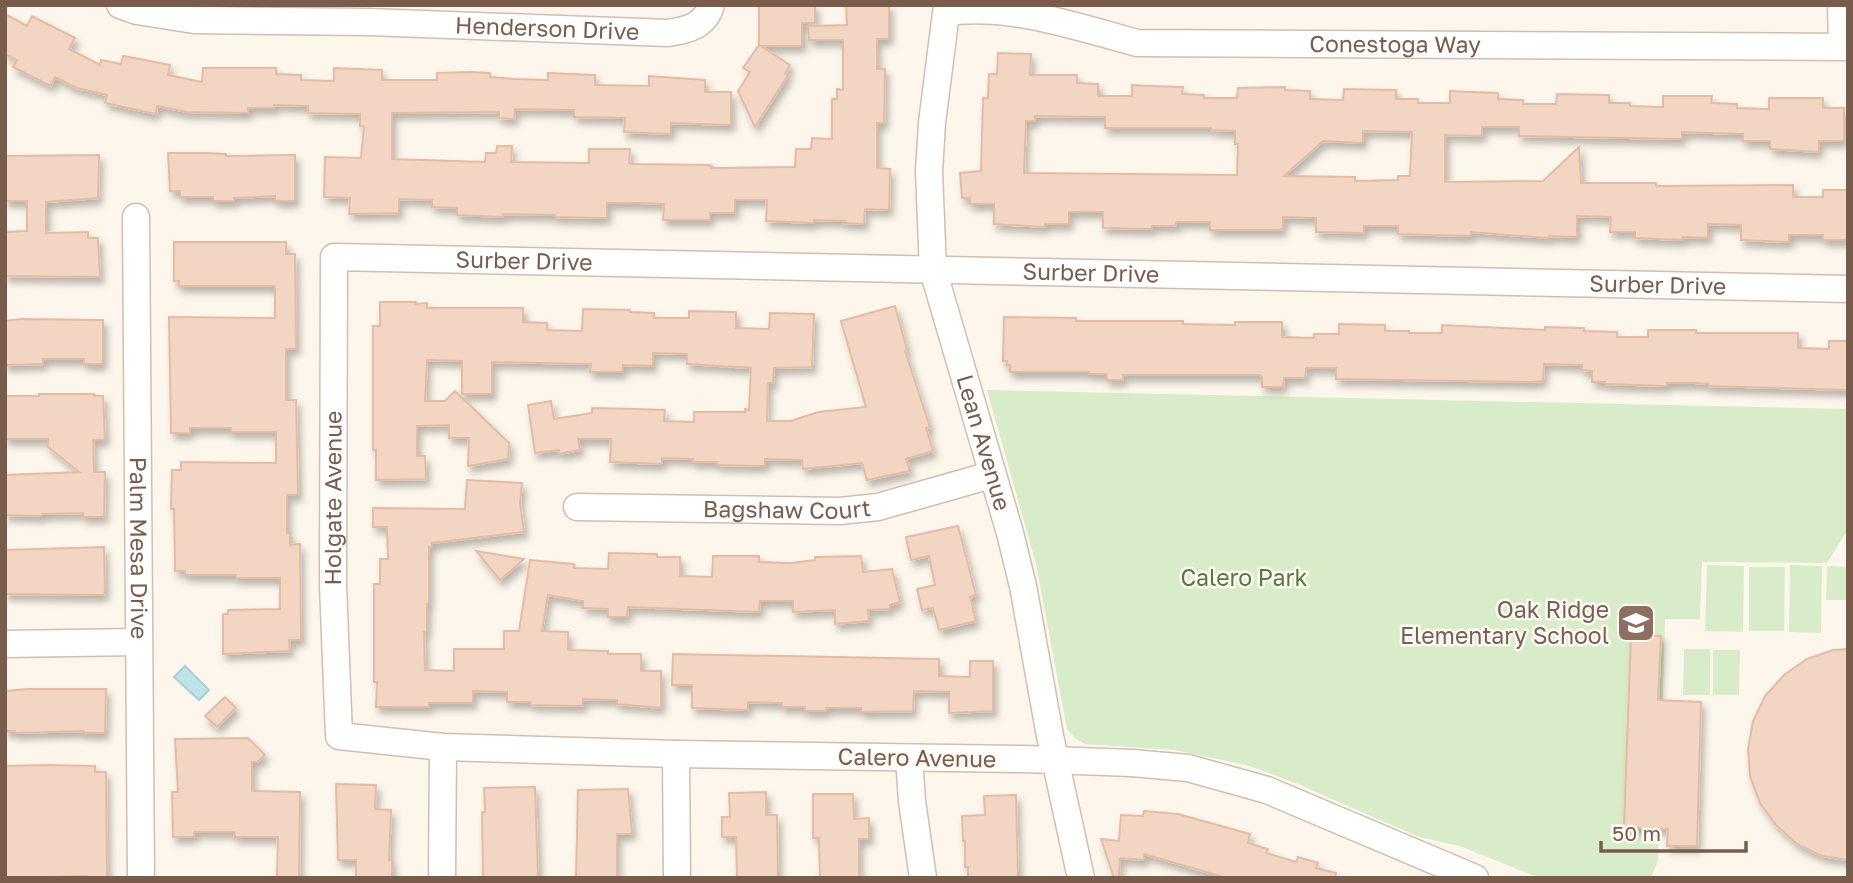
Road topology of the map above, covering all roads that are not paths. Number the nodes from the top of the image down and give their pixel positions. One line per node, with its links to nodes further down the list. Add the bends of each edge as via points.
1 (120, 5): 2 (street, Henderson Drive, via 194,20 668,33 696,26 708,16)
2 (711, 5)
3 (1841, 5): 5 (street)
4 (947, 9): 5 (street, Conestoga Way, via 1028,14 1137,43); 8 (street, Lean Avenue, via 929,171)
5 (1845, 46)
6 (136, 216): 12 (street, Palm Mesa Drive)
7 (334, 257): 8 (street, Surber Drive); 14 (street, Holgate Avenue, via 332,586)
8 (933, 271): 9 (street, Surber Drive); 10 (street, Lean Avenue)
9 (1848, 289)
10 (991, 475): 11 (street, Bagshaw Court, via 878,507 840,511); 18 (street, Lean Avenue, via 1023,586)
11 (577, 507)
12 (139, 642): 13 (street); 20 (street, Palm Mesa Drive)
13 (5, 644)
14 (339, 736): 15 (street, Calero Avenue)
15 (443, 747): 16 (street, Calero Avenue); 21 (street)
16 (676, 754): 17 (street, Calero Avenue); 22 (street)
17 (909, 758): 18 (street, Calero Avenue); 23 (street)
18 (1055, 761): 19 (street, Calero Avenue, via 1153,764 1220,776 1267,790); 24 (street, Lean Avenue)
19 (1419, 867): 25 (street, Calero Avenue)
20 (141, 878)
21 (442, 878)
22 (677, 878)
23 (923, 878)
24 (1081, 878)
25 (1475, 878)

